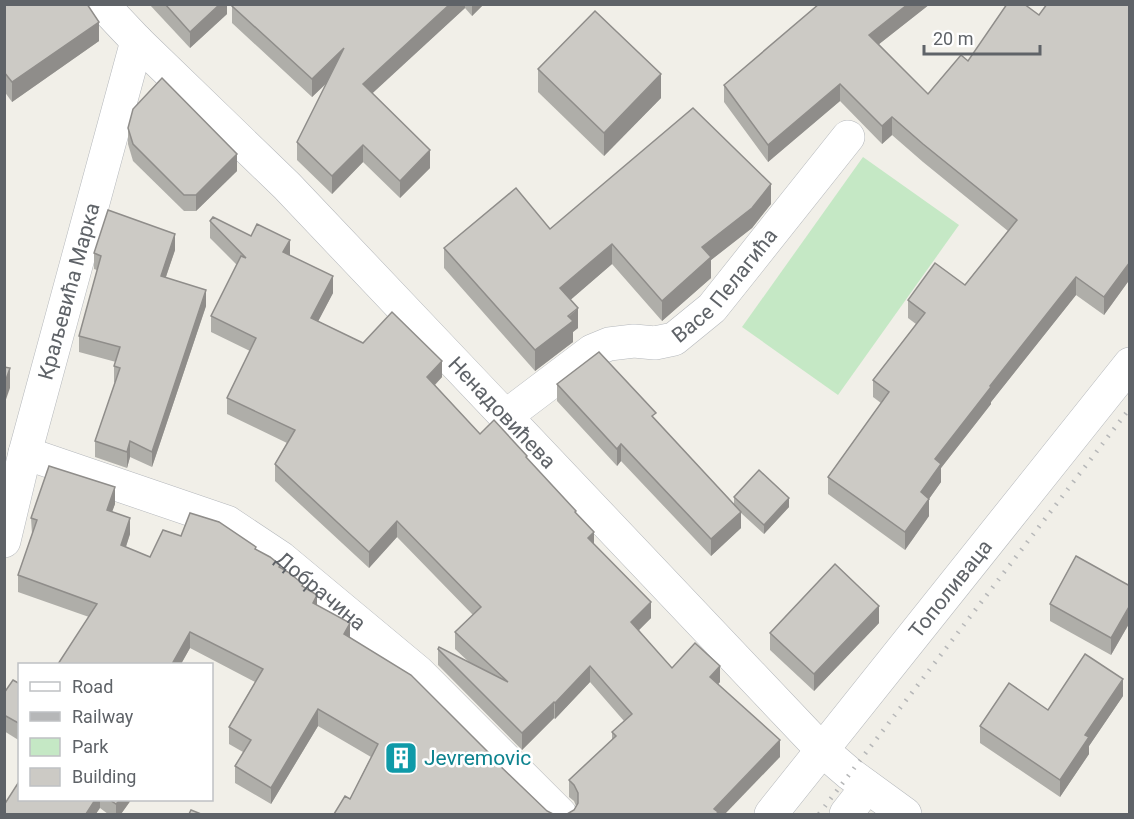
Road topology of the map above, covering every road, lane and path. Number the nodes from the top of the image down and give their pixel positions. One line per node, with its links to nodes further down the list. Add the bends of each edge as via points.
1 (102, 4): 2 (street, Ненадовићева)
2 (137, 41): 5 (street, Ненадовићева, via 287,186); 6 (street, Краљевића Марка)
3 (848, 137): 5 (street, Васе Пелагића, via 712,308 674,339 617,343 592,351)
4 (1130, 364): 8 (street, Тополиваца)
5 (506, 416): 8 (street, Ненадовићева)
6 (26, 453): 7 (street, Краљевића Марка); 10 (street, Добрачина, via 227,522 281,558 418,672)
7 (4, 542)
8 (822, 750): 9 (street, Ненадовићева); 11 (street, Тополиваца)
9 (867, 787): 12 (street); 13 (street, Ненадовићева)
10 (560, 814)
11 (771, 814)
12 (846, 814)
13 (905, 814)

